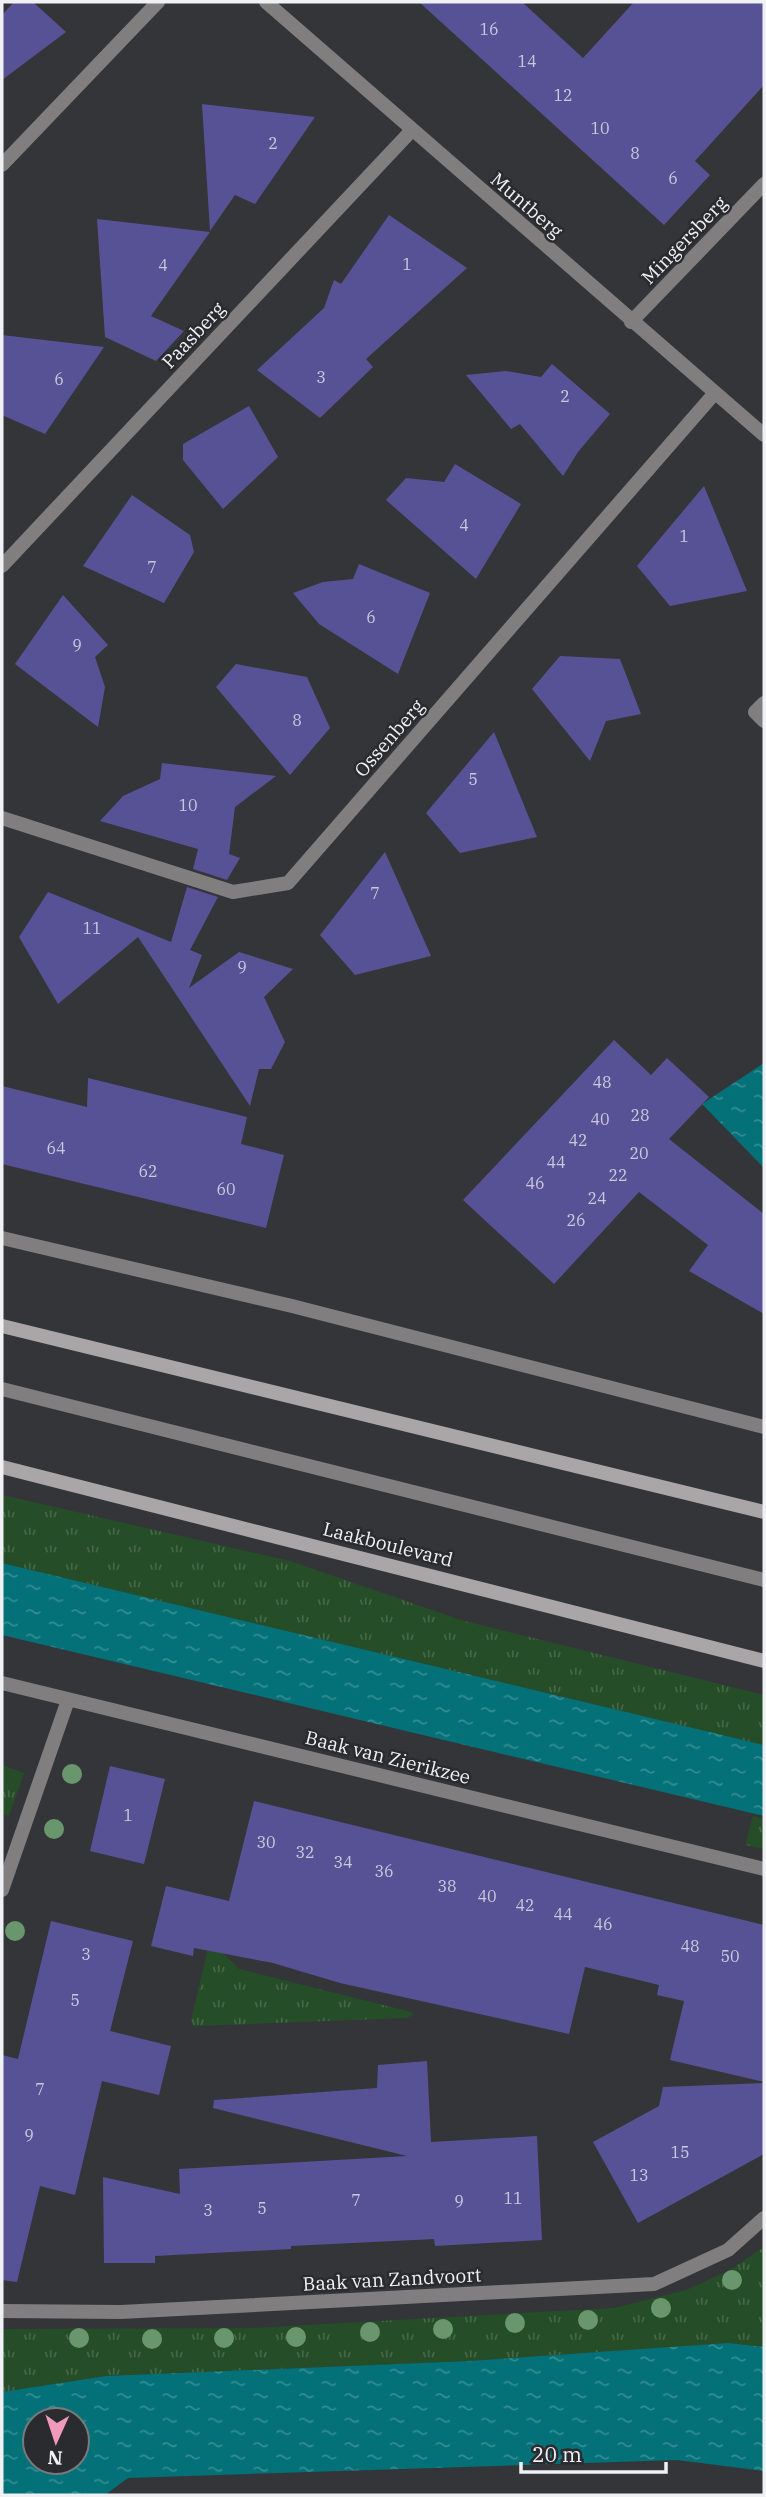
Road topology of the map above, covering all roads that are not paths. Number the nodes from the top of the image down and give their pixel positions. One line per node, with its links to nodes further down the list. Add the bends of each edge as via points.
1 (158, 2): 4 (street)
2 (266, 2): 3 (street, Muntberg)
3 (412, 130): 6 (street, Muntberg); 9 (street, Paasberg)
4 (2, 165)
5 (764, 184): 6 (street, Mingersberg)
6 (631, 322): 7 (street, Muntberg)
7 (714, 394): 8 (street, Muntberg); 10 (street, Ossenberg, via 288,883 233,892)
8 (764, 435)
9 (2, 566)
10 (2, 818)
11 (2, 1237): 14 (street)
12 (2, 1326): 16 (main road)
13 (2, 1389): 17 (street)
14 (764, 1427)
15 (2, 1467): 18 (main road, Laakboulevard)
16 (764, 1512)
17 (764, 1580)
18 (764, 1661)
19 (2, 1683): 20 (street, Baak van Zierikzee)
20 (68, 1700): 21 (street, Baak van Zierikzee); 22 (street)
21 (764, 1869)
22 (2, 1890)
23 (764, 2218): 24 (street, Baak van Zandvoort, via 728,2250 654,2284 121,2312)
24 (2, 2311)

